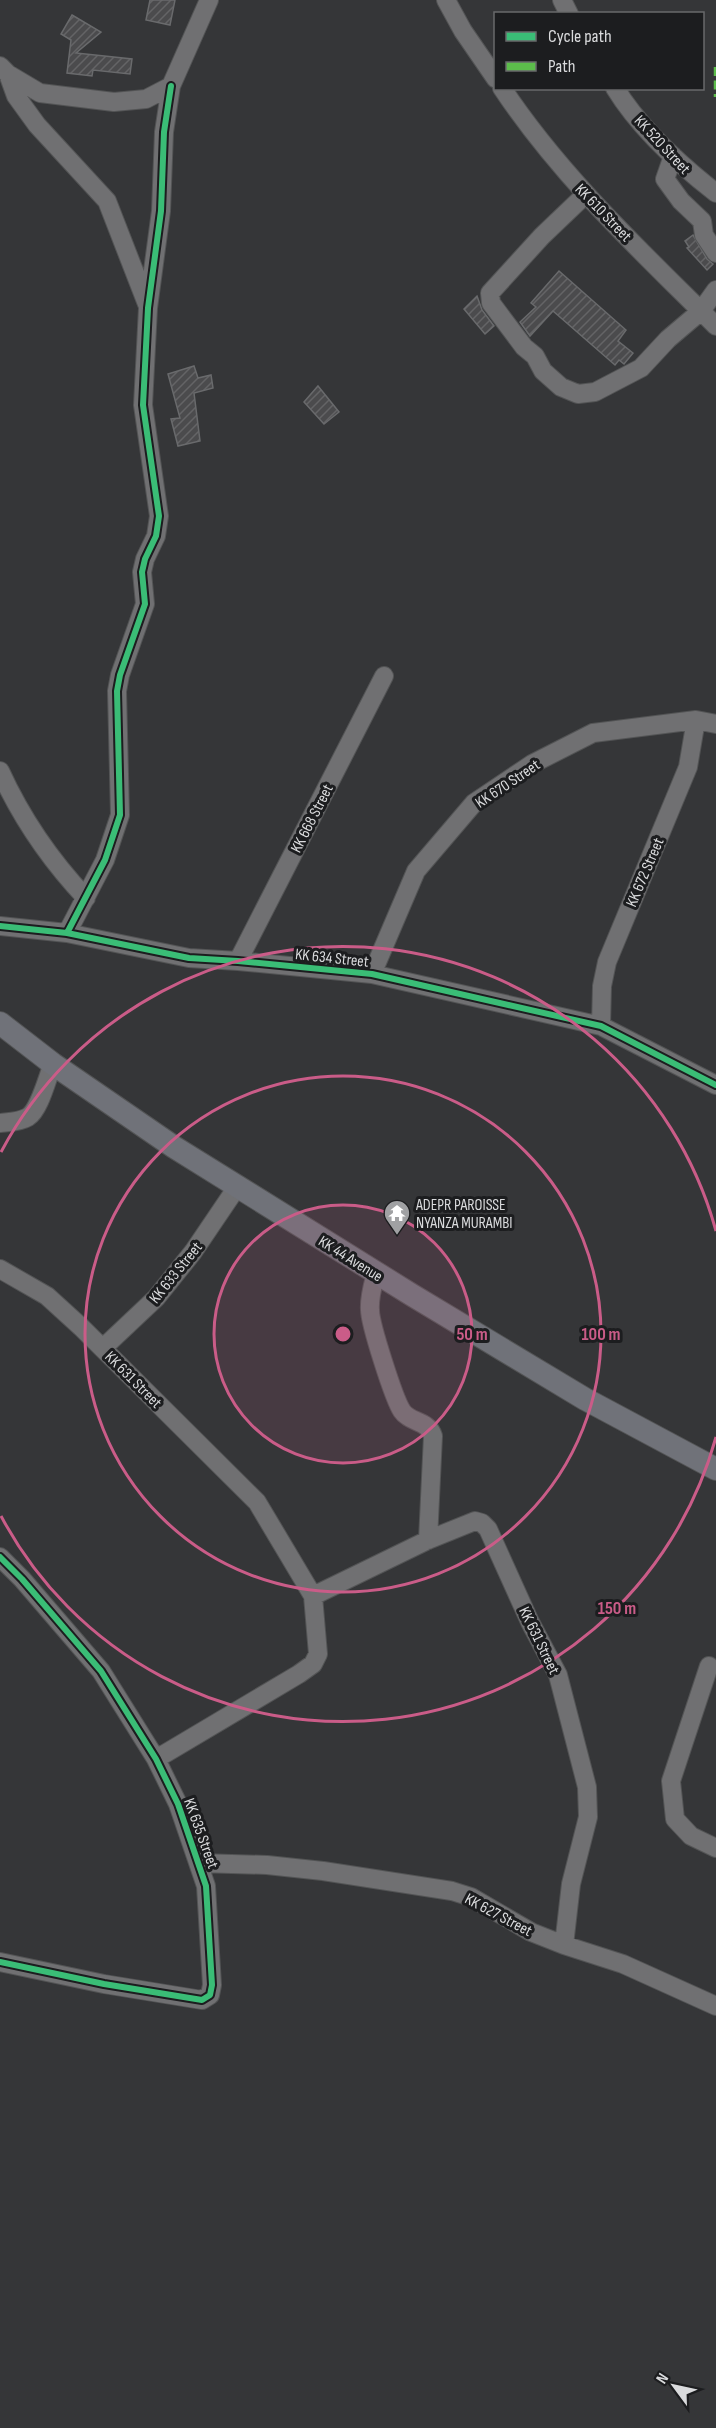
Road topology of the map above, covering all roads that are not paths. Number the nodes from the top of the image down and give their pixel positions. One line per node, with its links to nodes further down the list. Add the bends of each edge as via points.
1 (209, 0): 5 (street)
2 (446, 0): 4 (street)
3 (4, 70): 5 (street, via 40,93 114,102 146,99); 13 (street, via 16,96 37,125 107,201)
4 (494, 78)
5 (171, 86): 13 (street)
6 (503, 90): 10 (street, KK 610 Street)
7 (616, 90): 8 (street, KK 520 Street)
8 (673, 156): 9 (street, KK 520 Street); 11 (street, via 665,179 702,220 704,235)
9 (716, 193)
10 (586, 194): 14 (street, KK 610 Street); 14 (street, via 490,293 491,303 543,371 561,387 578,394 595,392 641,368)
11 (716, 253)
12 (716, 290): 14 (street)
13 (148, 308): 20 (street, via 143,405 159,516 142,572 145,604 117,691 120,815 105,860)
14 (701, 311): 15 (street, KK 610 Street)
15 (716, 326)
16 (384, 676): 23 (street, KK 668 Street)
17 (696, 720): 18 (street, KK 670 Street); 24 (street, KK 670 Street, via 593,733 532,764 474,804 416,871); 26 (street, KK 672 Street, via 688,767 607,962)
18 (716, 724)
19 (0, 771): 20 (street, via 61,872)
20 (86, 898): 22 (street)
21 (0, 926): 22 (street, KK 634 Street)
22 (67, 933): 23 (street, KK 634 Street, via 189,958)
23 (238, 961): 24 (street, KK 634 Street)
24 (372, 975): 26 (street, KK 634 Street)
25 (0, 1023): 27 (main road, KK 44 Avenue)
26 (601, 1026): 28 (street, KK 634 Street)
27 (53, 1064): 29 (street, via 35,1110 20,1120); 30 (main road, KK 44 Avenue)
28 (716, 1085)
29 (0, 1123)
30 (237, 1187): 32 (main road, KK 44 Avenue); 33 (street, KK 633 Street, via 156,1298)
31 (0, 1269): 33 (street, KK 631 Street, via 47,1296)
32 (376, 1273): 34 (main road, KK 44 Avenue, via 585,1399); 35 (street, via 369,1311 394,1392 401,1410 430,1428 433,1436)
33 (104, 1348): 37 (street, KK 631 Street, via 257,1502)
34 (716, 1469)
35 (428, 1540): 37 (street, KK 631 Street); 42 (street, KK 631 Street, via 475,1521 488,1529 558,1675 587,1787 588,1817 571,1884)
36 (0, 1557): 39 (street, KK 635 Street, via 101,1671)
37 (313, 1596): 39 (street, KK 631 Street, via 318,1654 312,1664)
38 (709, 1666): 40 (street, via 671,1781 675,1819 691,1836)
39 (156, 1759): 41 (street, KK 635 Street, via 178,1804)
40 (716, 1848)
41 (199, 1863): 42 (street, KK 627 Street, via 323,1871 452,1891); 43 (street, KK 635 Street, via 206,1886 212,1985 210,1995 202,2000)
42 (564, 1946): 44 (street, KK 627 Street, via 623,1964)
43 (0, 1962)
44 (716, 2006)

